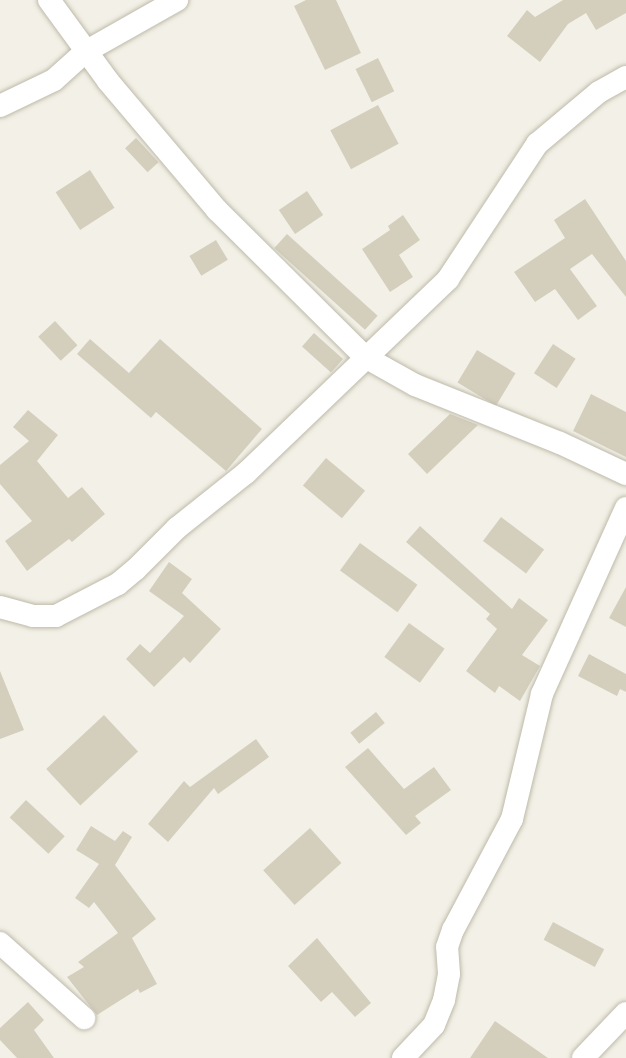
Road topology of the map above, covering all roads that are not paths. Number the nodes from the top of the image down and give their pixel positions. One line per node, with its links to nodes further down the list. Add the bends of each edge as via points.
1 (49, 0): 3 (street)
2 (177, 0): 3 (street)
3 (85, 52): 5 (street, via 54,80); 6 (street, via 217,210)
4 (626, 77): 6 (street, via 599,92 537,144 448,279)
5 (0, 106)
6 (366, 357): 7 (street, via 426,390 560,443); 9 (street, via 246,473 177,528 118,584 56,616 33,616)
7 (626, 474)
8 (626, 508): 13 (street, via 542,694 512,819 453,930 447,947 444,1000 434,1025)
9 (0, 607)
10 (0, 943): 12 (street)
11 (626, 1013): 14 (street)
12 (84, 1018)
13 (404, 1058)
14 (583, 1058)

